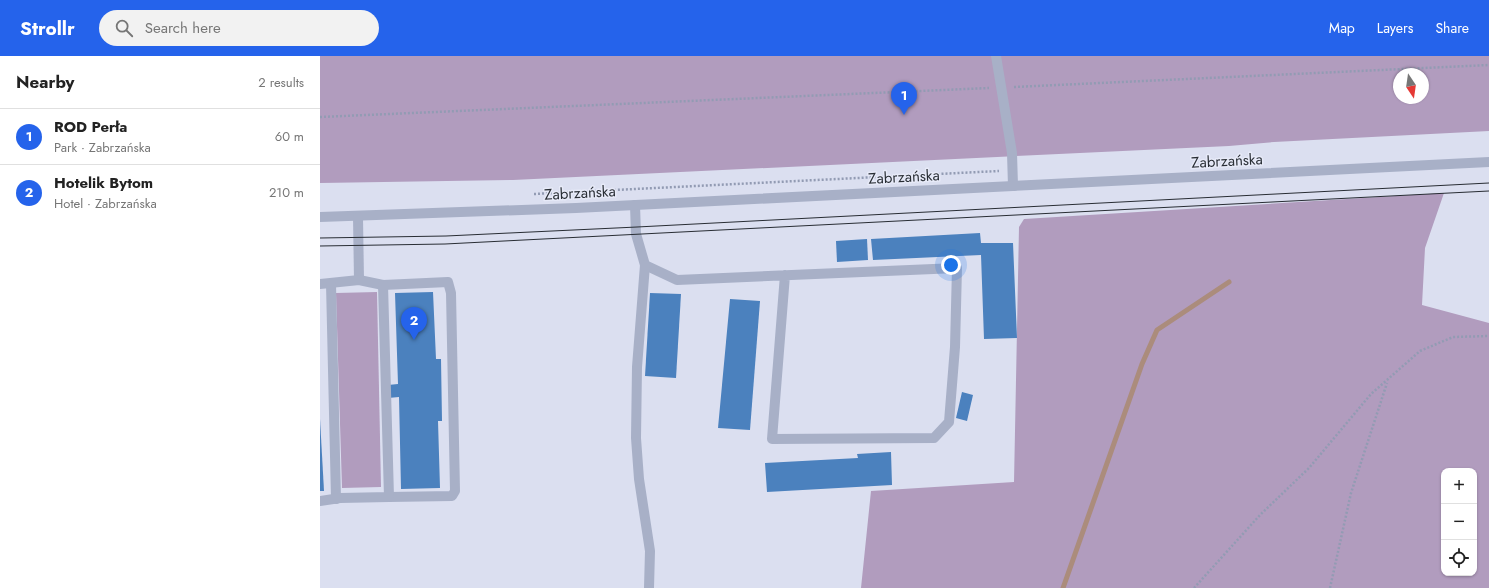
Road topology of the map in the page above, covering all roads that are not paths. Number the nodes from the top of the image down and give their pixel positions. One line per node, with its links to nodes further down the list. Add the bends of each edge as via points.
1 (996, 56): 3 (street, via 1014,170)
2 (1489, 162): 3 (street, Zabrzańska)
3 (1013, 186): 4 (street, Zabrzańska)
4 (635, 205): 6 (street, Zabrzańska); 7 (street, via 636,234)
5 (320, 217): 6 (street, Zabrzańska)
6 (358, 217): 9 (street)
7 (645, 265): 8 (street, via 677,280); 16 (street, via 637,367 636,438 639,480 650,551)
8 (784, 275): 8 (street, via 957,268 955,347 949,422 934,438 772,439)
9 (359, 280): 11 (street); 12 (street)
10 (320, 284): 11 (street)
11 (331, 284): 14 (street)
12 (383, 285): 13 (street); 13 (street, via 448,282 451,293 455,491 452,496)
13 (389, 497): 14 (street)
14 (336, 499): 15 (street)
15 (320, 502)
16 (649, 588)

